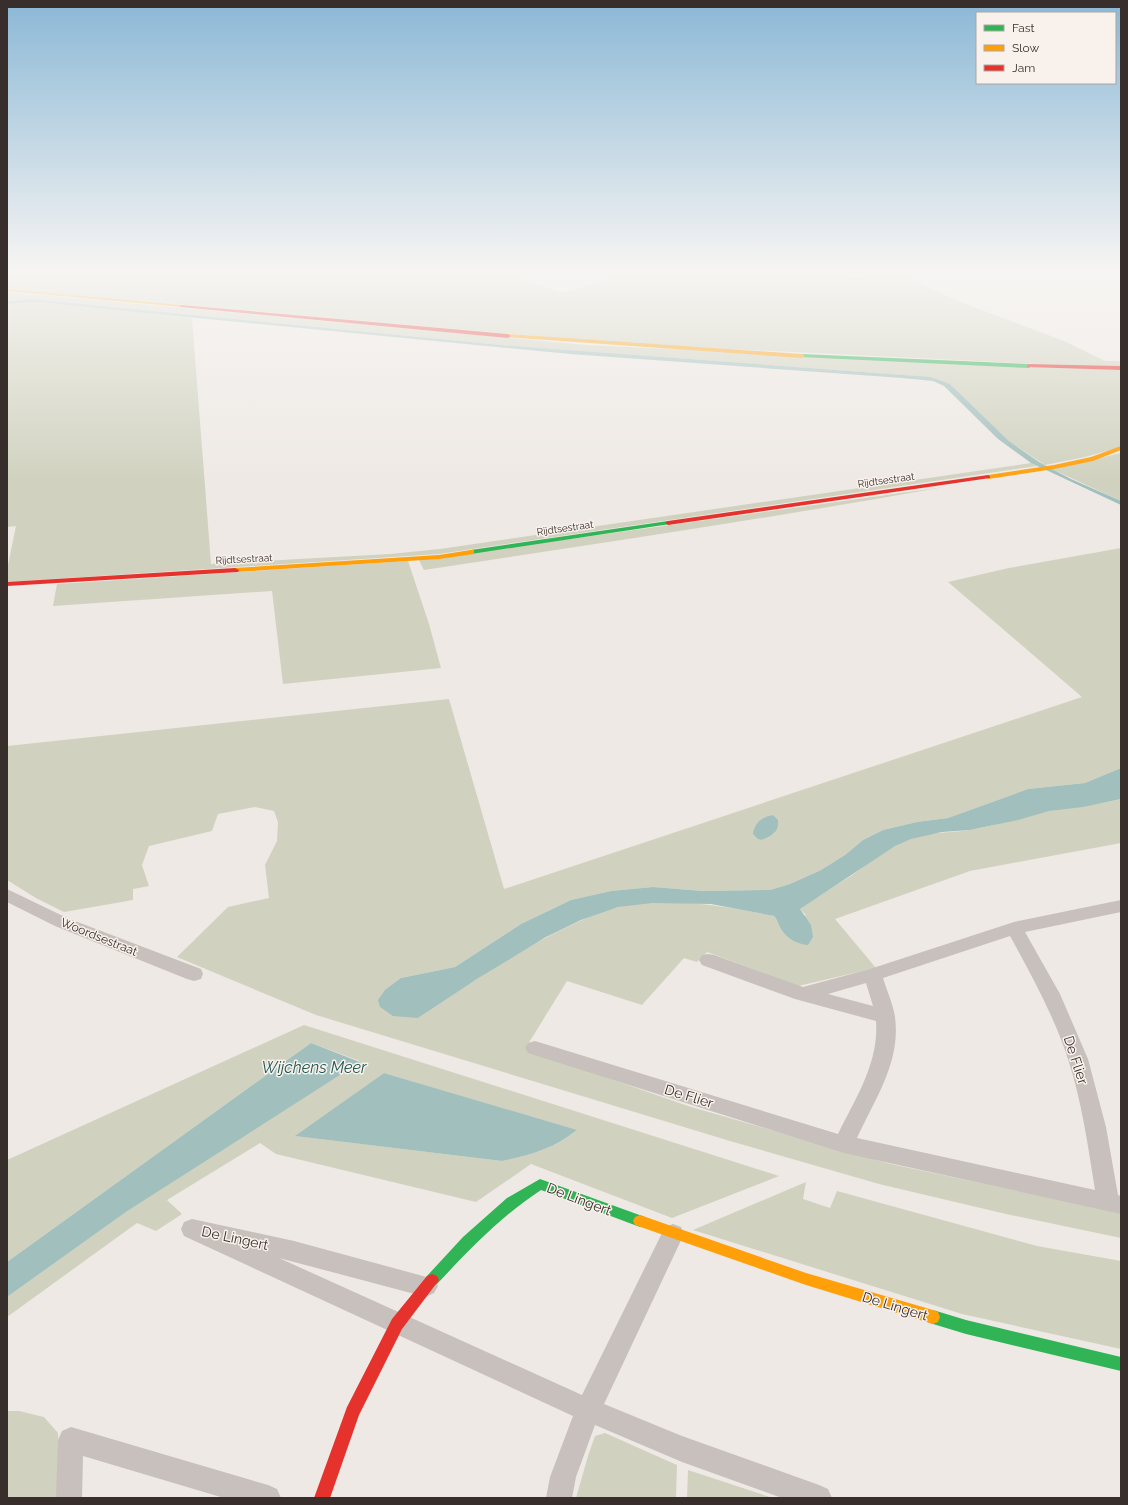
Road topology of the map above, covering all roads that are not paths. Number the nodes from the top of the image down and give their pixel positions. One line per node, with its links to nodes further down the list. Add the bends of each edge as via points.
1 (583, 342): 2 (street, via 678,350 878,360)
2 (1121, 368)
3 (1121, 448): 4 (street, Rijdtsestraat, via 1093,459 1050,467 439,557)
4 (7, 584)
5 (7, 895): 9 (street, Woordsestraat, via 61,922)
6 (1121, 906): 7 (street)
7 (1014, 928): 10 (street); 15 (street, De Flier, via 1051,994 1078,1059)
8 (708, 960): 11 (street)
9 (194, 974)
10 (873, 974): 11 (street); 12 (street)
11 (802, 994): 12 (street)
12 (885, 1016): 14 (street, via 886,1047 877,1079)
13 (535, 1048): 14 (street, De Flier)
14 (844, 1144): 15 (street, De Flier)
15 (1115, 1204)
16 (673, 1234): 17 (street, De Lingert, via 540,1184 506,1207 468,1241); 19 (street, De Lingert, via 806,1279 966,1327); 20 (street)
17 (426, 1286): 18 (street, De Lingert); 18 (street, De Lingert, via 294,1251 192,1229)
18 (397, 1324): 20 (street, De Lingert); 23 (street, De Lingert, via 352,1412)
19 (1121, 1364)
20 (588, 1410): 24 (street, via 563,1477); 25 (street, De Lingert, via 682,1449)
21 (69, 1498): 22 (street, via 71,1440)
22 (268, 1498)
23 (322, 1498)
24 (559, 1498)
25 (819, 1498)

